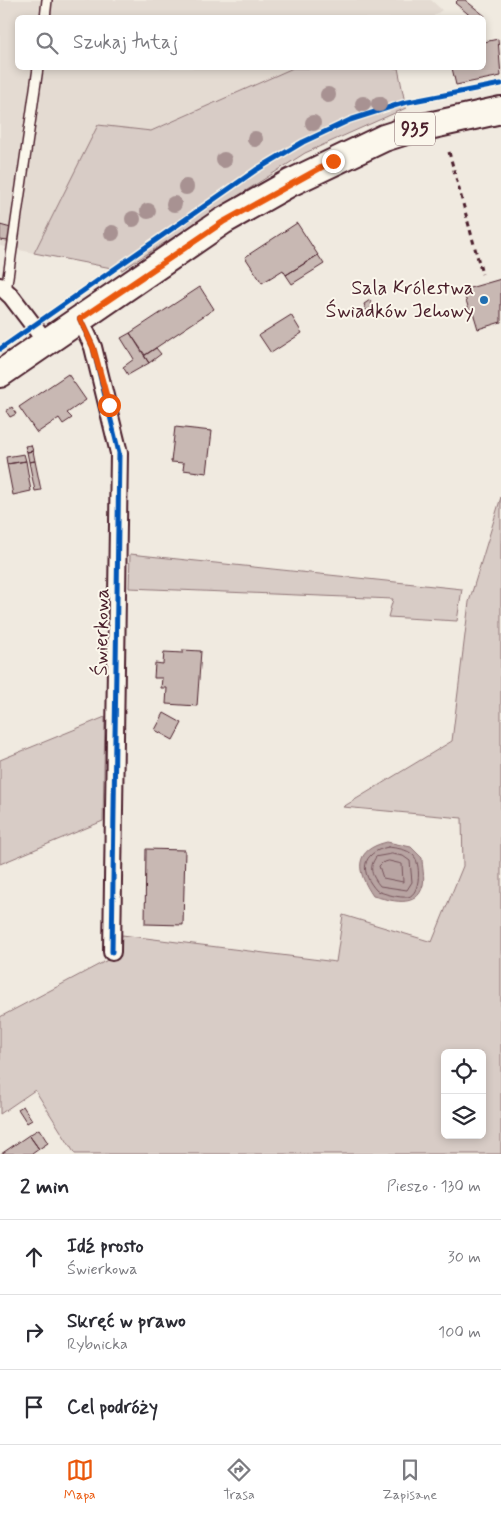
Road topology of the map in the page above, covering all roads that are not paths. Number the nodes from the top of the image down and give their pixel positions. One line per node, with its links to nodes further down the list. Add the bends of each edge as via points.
1 (47, 0): 2 (lane)
2 (45, 15)
3 (38, 70): 5 (lane)
4 (501, 110): 6 (main road, 935, via 406,131 333,161 223,222)
5 (3, 289): 7 (street)
6 (80, 319): 7 (main road, 935); 9 (street, Świerkowa, via 93,347 119,453)
7 (46, 342): 8 (main road, 935)
8 (0, 374)
9 (112, 952)

